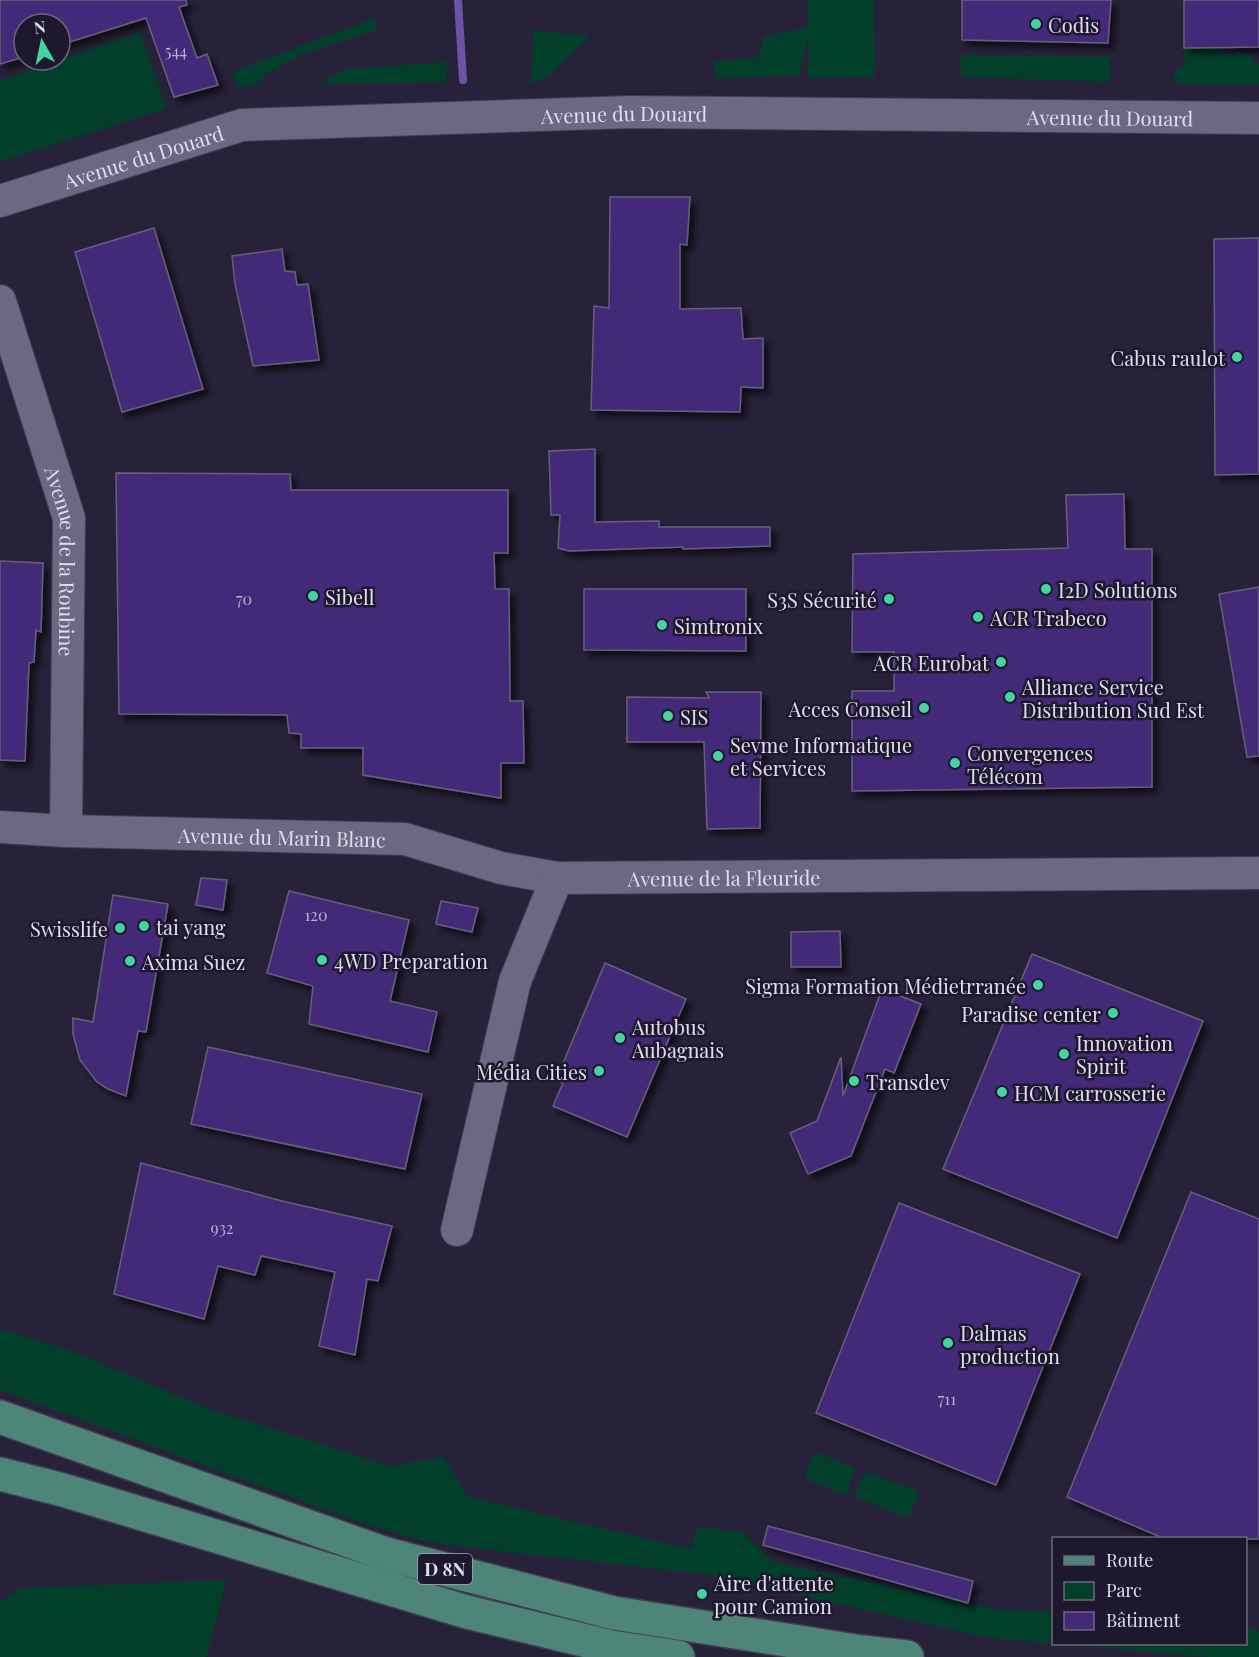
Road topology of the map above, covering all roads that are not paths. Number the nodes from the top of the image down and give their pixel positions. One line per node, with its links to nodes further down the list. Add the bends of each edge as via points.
1 (1259, 118): 2 (street, Avenue du Douard, via 630,112 242,125)
2 (0, 201)
3 (0, 301): 5 (street, Avenue de la Roubine, via 69,518)
4 (0, 827): 5 (street, Avenue du Marin Blanc)
5 (66, 831): 7 (street, Avenue du Marin Blanc, via 405,838 501,868)
6 (1259, 873): 7 (street, Avenue de la Fleuride)
7 (557, 878): 8 (street, via 515,981)
8 (457, 1230)
9 (0, 1417): 12 (main road, D 8N, via 386,1554 615,1613)
10 (0, 1474): 11 (main road, D 8N, via 467,1612 612,1647)
11 (678, 1657)
12 (907, 1657)

